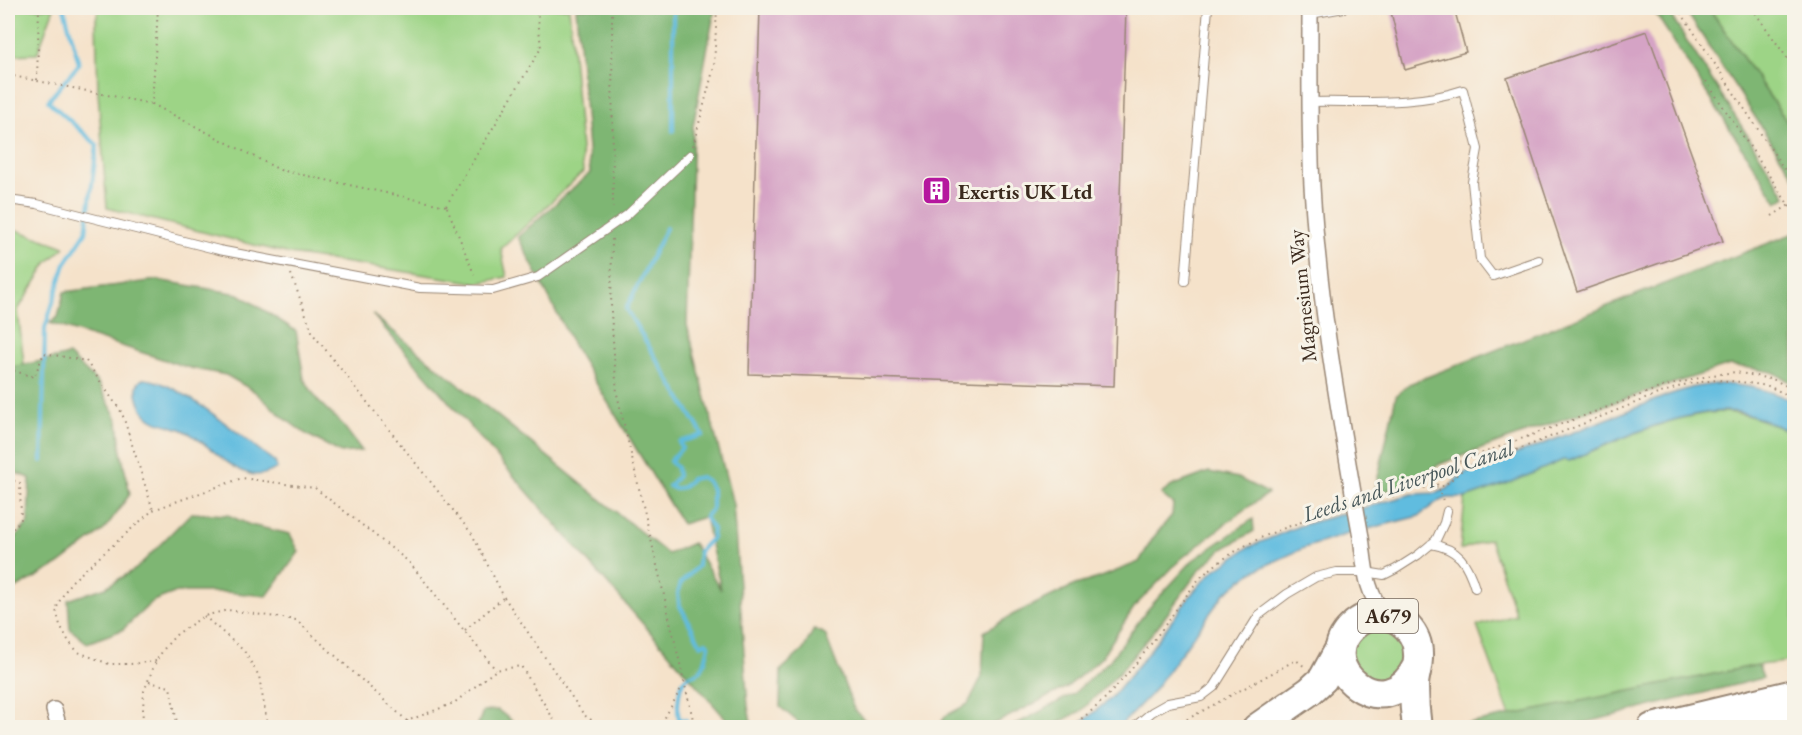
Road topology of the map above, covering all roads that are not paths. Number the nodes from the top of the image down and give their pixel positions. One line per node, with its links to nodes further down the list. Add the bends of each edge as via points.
1 (1209, 8): 8 (lane)
2 (1344, 8): 3 (lane)
3 (1310, 11): 4 (street, Magnesium Way)
4 (1310, 102): 7 (lane, via 1399,101 1464,90 1478,149 1472,182 1480,259 1493,276); 11 (street, Magnesium Way, bridge, via 1312,186 1330,361)
5 (690, 155): 6 (lane, via 627,215 538,278 494,291 420,288 219,250)
6 (8, 200)
7 (1539, 260)
8 (1185, 281)
9 (1447, 511): 10 (lane)
10 (1431, 544): 11 (lane, via 1384,574); 12 (lane, via 1461,557)
11 (1366, 574): 13 (street, Magnesium Way, via 1374,600); 14 (street, Magnesium Way, via 1363,602); 21 (lane, via 1336,572 1316,577 1287,594 1259,615 1214,687 1201,697 1168,703)
12 (1475, 588)
13 (1387, 616): 14 (highway, A679, via 1359,621); 15 (highway, A679, via 1401,622 1414,636)
14 (1345, 638): 16 (highway, A679, via 1340,661 1349,679 1365,691); 22 (highway, via 1323,679)
15 (1417, 666): 16 (highway, via 1402,686); 23 (highway, A679)
16 (1378, 694): 23 (highway, A679, via 1404,710)
17 (1794, 694): 24 (highway)
18 (54, 710): 20 (street)
19 (1794, 717): 25 (highway)
20 (59, 728)
21 (1133, 728)
22 (1257, 728)
23 (1417, 728)
24 (1652, 728)
25 (1749, 728)

